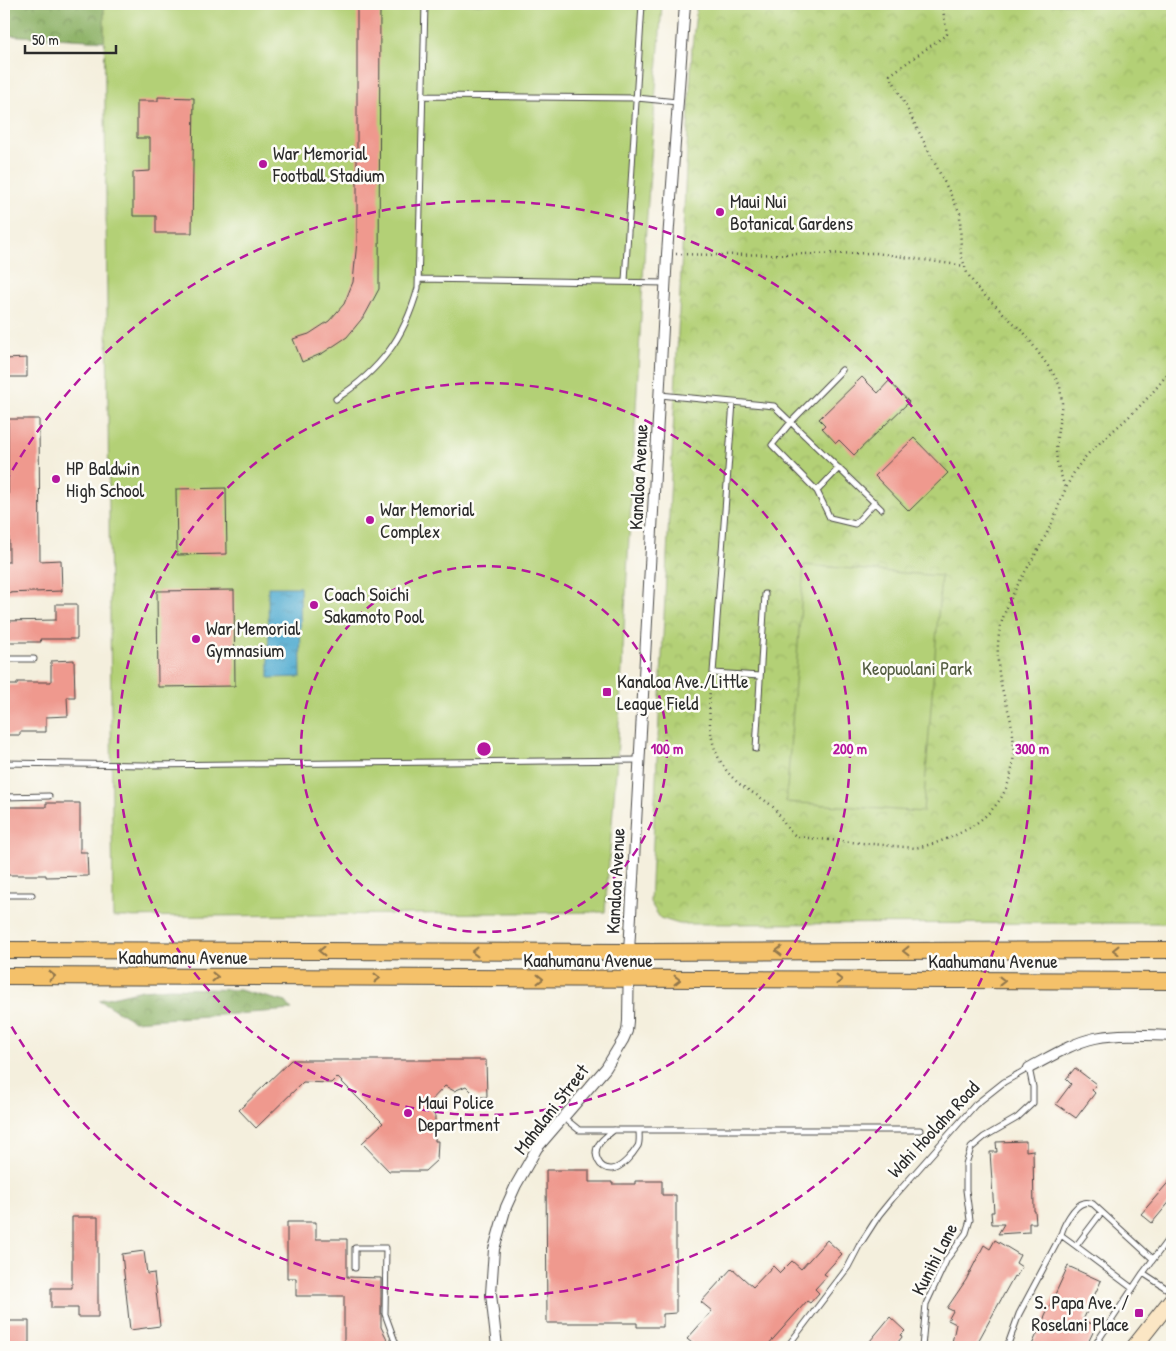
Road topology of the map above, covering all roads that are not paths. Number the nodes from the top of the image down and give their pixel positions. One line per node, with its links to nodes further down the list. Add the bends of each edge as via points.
1 (425, 4): 4 (lane)
2 (642, 4): 5 (lane)
3 (685, 4): 6 (street, Kanaloa Avenue)
4 (423, 96): 5 (lane); 7 (lane)
5 (637, 98): 6 (lane); 8 (lane)
6 (677, 102): 9 (street, Kanaloa Avenue)
7 (419, 279): 8 (lane); 12 (lane, via 412,308 395,344 369,375)
8 (626, 281): 9 (lane)
9 (666, 283): 11 (street, Kanaloa Avenue)
10 (842, 370): 14 (lane)
11 (660, 395): 13 (lane); 24 (street, Kanaloa Avenue)
12 (336, 399)
13 (733, 402): 14 (lane, via 774,406); 22 (lane, via 713,673)
14 (790, 422): 15 (lane); 16 (lane, via 772,445)
15 (839, 468): 16 (lane); 17 (lane)
16 (817, 491): 17 (lane, via 830,518 855,524)
17 (875, 502): 18 (lane)
18 (881, 509)
19 (765, 594): 22 (lane)
20 (4, 658): 21 (lane)
21 (34, 659)
22 (760, 676): 23 (lane)
23 (756, 749)
24 (640, 760): 25 (lane, via 144,765); 32 (street, Kanaloa Avenue)
25 (4, 763)
26 (4, 796): 27 (lane)
27 (49, 796)
28 (32, 894): 29 (lane)
29 (4, 895)
30 (4, 950): 32 (main road, Kaahumanu Avenue, one-way to 30)
31 (1172, 950): 32 (main road, Kaahumanu Avenue, one-way to 32)
32 (628, 952): 34 (street, Mahalani Street)
33 (4, 976): 34 (main road, Kaahumanu Avenue, one-way to 34)
34 (628, 980): 35 (main road, Kaahumanu Avenue, one-way to 35); 38 (street, Mahalani Street, via 628,1021 623,1040 606,1068)
35 (1172, 981)
36 (1172, 1036): 37 (street, Wahi Hoolaha Road, via 1094,1038)
37 (1029, 1068): 55 (lane, Wahi Hoolaha Road, via 1004,1082 975,1105 892,1199 848,1267); 56 (lane, Kunihi Lane, via 1033,1103 1017,1118 971,1148 966,1164 970,1220 926,1304)
38 (563, 1117): 39 (lane, via 579,1130); 54 (street, Mahalani Street, via 537,1148 516,1185 496,1241 491,1294)
39 (614, 1130): 40 (lane); 40 (lane, via 598,1144 596,1153 597,1161 611,1169 621,1166 638,1145)
40 (639, 1130): 41 (lane)
41 (920, 1130)
42 (1102, 1213): 44 (lane, via 1085,1202 1064,1225); 45 (lane); 46 (lane)
43 (1172, 1234): 46 (lane)
44 (1061, 1236): 45 (lane); 57 (lane, via 1020,1314)
45 (1076, 1246): 49 (lane)
46 (1153, 1259): 48 (lane)
47 (355, 1268): 53 (lane, via 355,1248 386,1248 386,1314)
48 (1142, 1272): 49 (lane); 50 (lane)
49 (1132, 1288): 52 (lane)
50 (1172, 1292)
51 (1172, 1299): 58 (street)
52 (1095, 1345)
53 (397, 1347)
54 (497, 1347)
55 (787, 1347)
56 (922, 1347)
57 (1007, 1347)
58 (1134, 1347)

